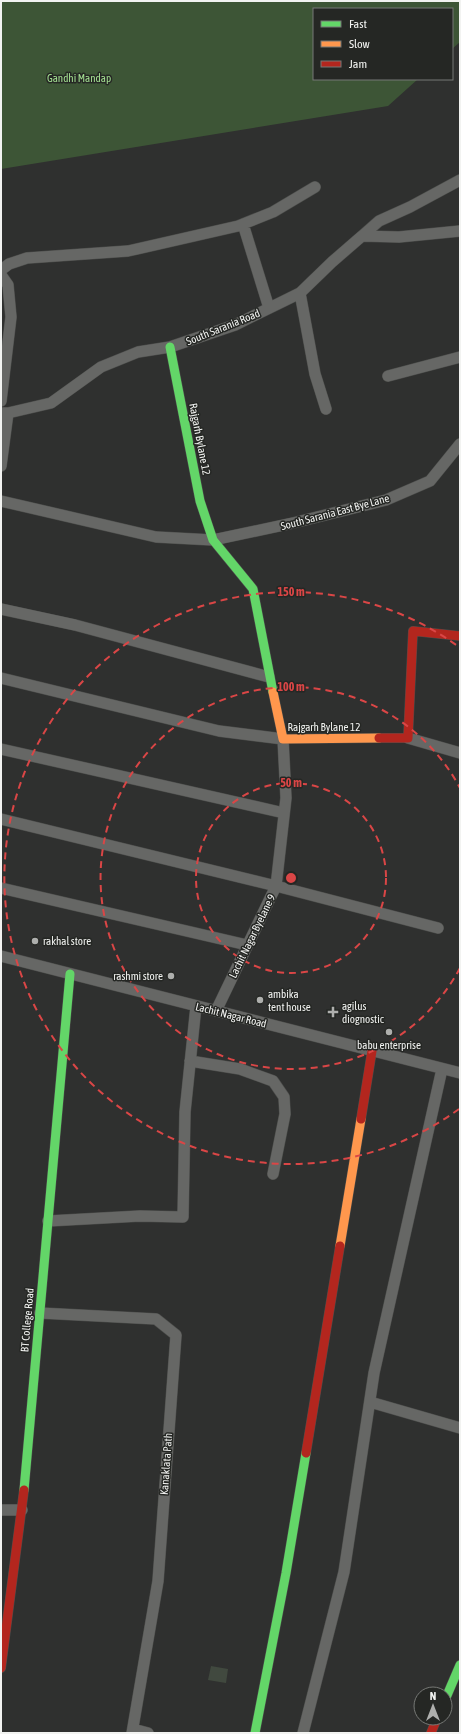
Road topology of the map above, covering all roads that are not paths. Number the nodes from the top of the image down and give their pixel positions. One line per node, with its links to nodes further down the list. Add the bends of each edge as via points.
1 (460, 180): 5 (street, South Sarania Road, via 410,207 379,220)
2 (315, 187): 3 (street, via 272,212)
3 (243, 224): 6 (street, via 128,251 27,258); 9 (street)
4 (460, 231): 5 (street, via 399,237)
5 (362, 236): 8 (street, South Sarania Road)
6 (1, 270)
7 (1, 275): 13 (street, via 8,285 11,317)
8 (300, 293): 9 (street, South Sarania Road); 14 (street, via 315,374)
9 (269, 308): 10 (street, South Sarania Road, via 235,325)
10 (170, 347): 15 (street, South Sarania Road, via 138,352 101,367 51,403); 19 (street, Rajgarh Bylane 12, via 200,501)
11 (460, 356): 12 (street)
12 (388, 376)
13 (1, 401)
14 (326, 409)
15 (4, 413): 17 (street)
16 (460, 444): 19 (street, South Sarania East Bye Lane, via 430,481 386,500)
17 (1, 466)
18 (1, 502): 19 (street, South Sarania East Bye Lane, via 156,537)
19 (213, 540): 22 (street, Rajgarh Bylane 12, via 253,589)
20 (1, 609): 22 (street, via 75,625)
21 (460, 636): 24 (street, via 412,631)
22 (270, 677): 25 (street, Rajgarh Bylane 12)
23 (1, 678): 25 (street, via 220,732)
24 (408, 738): 25 (street, Rajgarh Bylane 12); 27 (street)
25 (283, 739): 28 (street, Lachit Nagar Byelane 9, via 286,798)
26 (1, 749): 28 (street)
27 (460, 753)
28 (284, 814): 30 (street, Lachit Nagar Byelane 9)
29 (1, 819): 30 (street)
30 (276, 886): 32 (street); 33 (street, Lachit Nagar Byelane 9)
31 (1, 888): 33 (street)
32 (438, 928)
33 (247, 945): 37 (street, Lachit Nagar Byelane 9)
34 (1, 956): 35 (street, Lachit Nagar Road)
35 (70, 974): 36 (street, Lachit Nagar Road); 43 (street, BT College Road)
36 (196, 1006): 37 (street, Lachit Nagar Road); 39 (street)
37 (216, 1011): 38 (street, Lachit Nagar Road)
38 (372, 1051): 40 (street, Lachit Nagar Road); 54 (street, via 286,1573)
39 (190, 1061): 42 (street, via 240,1070 273,1081 284,1097 286,1114); 43 (street, via 185,1112 183,1217 140,1216)
40 (442, 1069): 41 (street, Lachit Nagar Road); 45 (street)
41 (460, 1073)
42 (273, 1174)
43 (48, 1221): 44 (street, BT College Road)
44 (40, 1312): 48 (street, BT College Road); 52 (street, Kanaklata Path, via 156,1319 176,1334 158,1581)
45 (370, 1402): 46 (street); 55 (street, via 344,1572)
46 (460, 1428)
47 (1, 1510): 48 (street)
48 (22, 1510): 50 (street, BT College Road)
49 (460, 1665): 51 (street)
50 (1, 1668)
51 (451, 1686)
52 (132, 1731): 53 (street)
53 (148, 1733)
54 (255, 1733)
55 (303, 1733)

